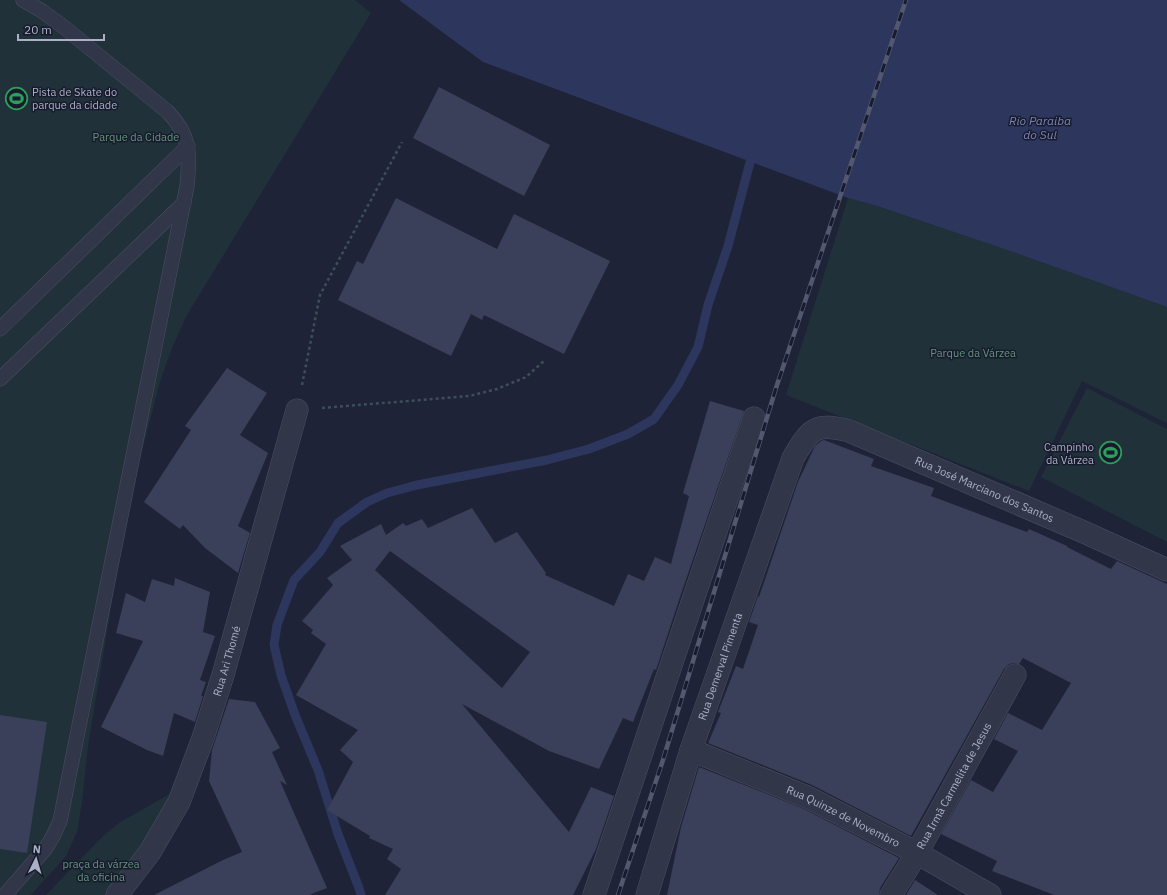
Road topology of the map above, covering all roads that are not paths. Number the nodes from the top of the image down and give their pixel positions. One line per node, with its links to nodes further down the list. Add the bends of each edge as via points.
1 (23, 0): 2 (lane, via 66,28 168,112 181,128)
2 (188, 146): 3 (lane, via 189,167); 4 (lane)
3 (184, 203): 5 (lane); 13 (lane, via 60,821 46,848)
4 (0, 329)
5 (0, 379)
6 (297, 410): 14 (street, Rua Ari Thomé, via 204,738 179,802 150,852)
7 (754, 418): 15 (street)
8 (803, 441): 9 (street, Rua José Marciano dos Santos, via 810,432 822,427 849,431); 11 (street, Rua Demerval Pimenta, via 793,458)
9 (1167, 570)
10 (1015, 675): 12 (street, Rua Irmã Carmelita de Jesus)
11 (691, 750): 12 (street, Rua Quinze de Novembro, via 807,797); 16 (street, Rua Demerval Pimenta)
12 (917, 853): 17 (street, Rua Irmã Carmelita de Jesus); 18 (street, Rua Quinze de Novembro)
13 (5, 895)
14 (117, 895)
15 (594, 895)
16 (647, 895)
17 (890, 895)
18 (990, 895)

